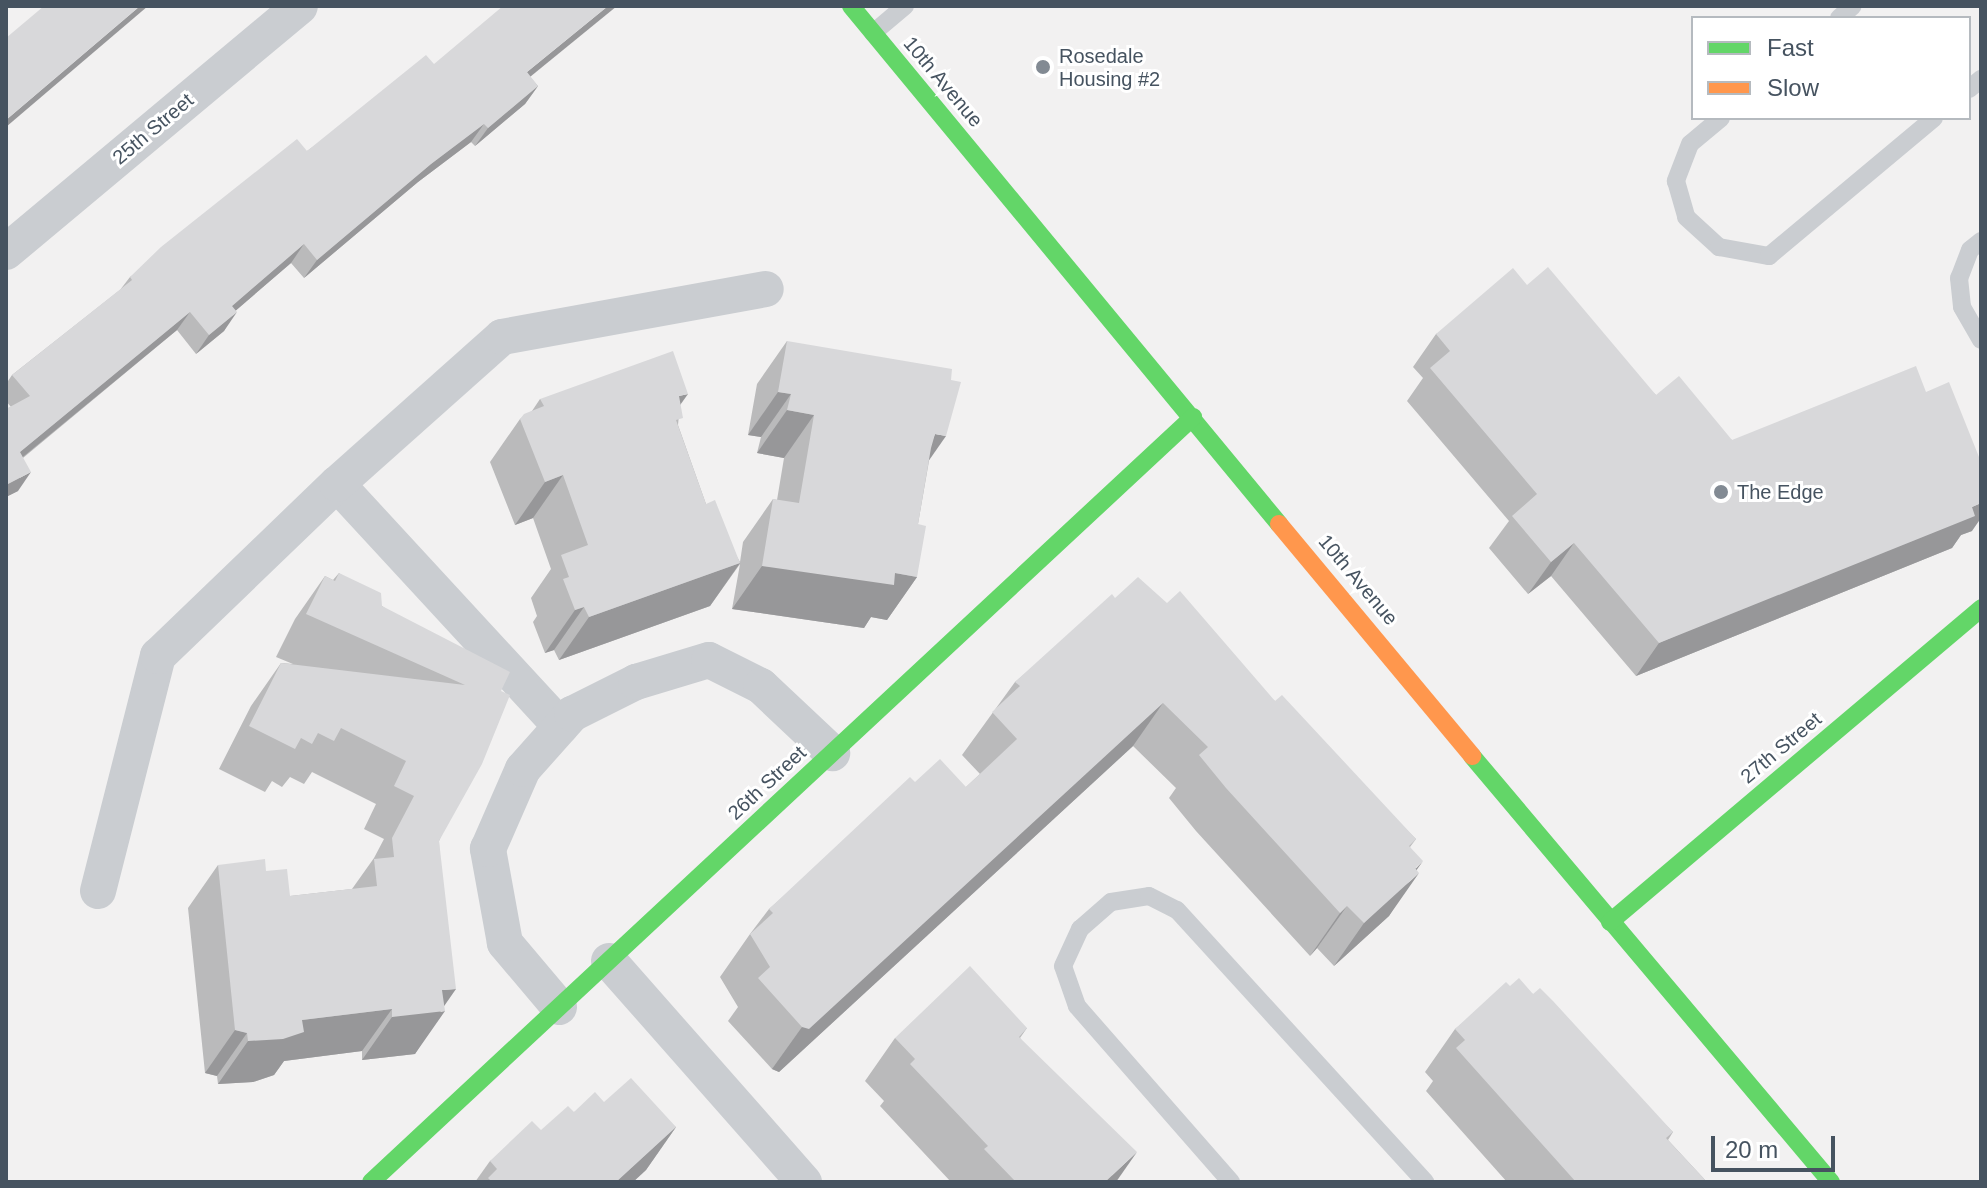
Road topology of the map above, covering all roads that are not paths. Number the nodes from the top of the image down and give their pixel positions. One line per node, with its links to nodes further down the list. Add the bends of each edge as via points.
1 (300, 6): 8 (street, 25th Street)
2 (851, 6): 4 (street, 10th Avenue)
3 (905, 6): 4 (lane)
4 (873, 33): 11 (street, 10th Avenue)
5 (1719, 120): 6 (lane, via 1690,144 1676,181 1686,217 1719,247 1769,256)
6 (1932, 120)
7 (1981, 241): 10 (lane, via 1970,250 1959,278 1962,307)
8 (6, 252)
9 (766, 289): 12 (street, via 502,337)
10 (1981, 340)
11 (1193, 417): 15 (street, 26th Street); 17 (street, 10th Avenue)
12 (337, 484): 14 (street); 16 (street, via 158,656)
13 (1981, 608): 17 (street, 27th Street)
14 (561, 727): 15 (street, via 572,714 636,682 709,660 761,686); 19 (street, via 523,769 488,849 505,943)
15 (832, 753): 18 (street, 26th Street)
16 (98, 891)
17 (1610, 922): 24 (street, 10th Avenue)
18 (609, 961): 19 (street, 26th Street); 21 (street)
19 (559, 1007): 20 (street, 26th Street)
20 (371, 1182)
21 (804, 1182)
22 (1231, 1182): 23 (lane, via 1077,1006 1063,966 1080,929 1111,902 1149,896 1177,910)
23 (1425, 1182)
24 (1831, 1182)

